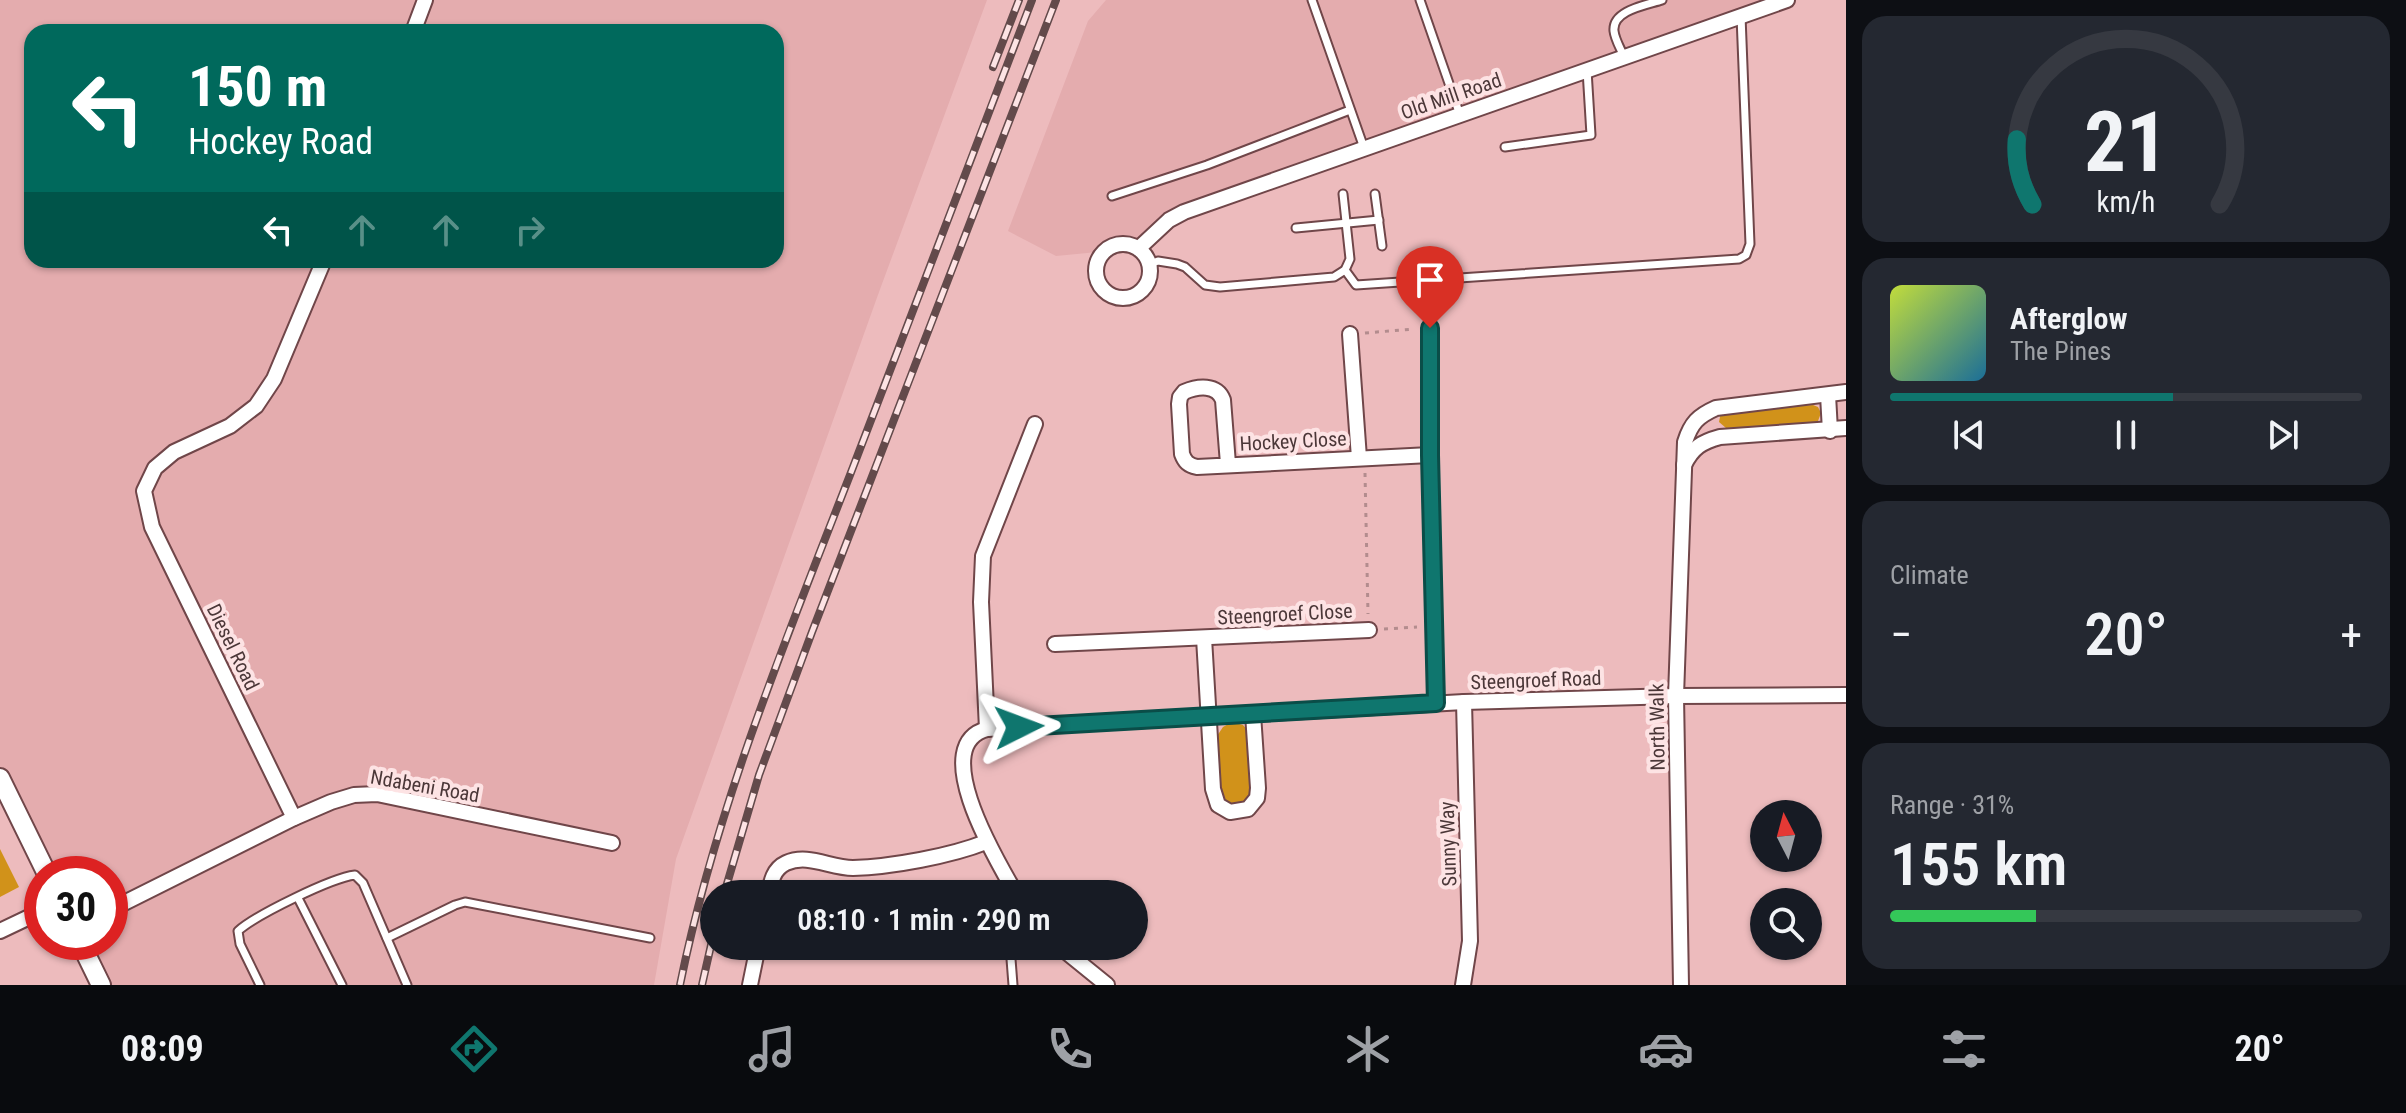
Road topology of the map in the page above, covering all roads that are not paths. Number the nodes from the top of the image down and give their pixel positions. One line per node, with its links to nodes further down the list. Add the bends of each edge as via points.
1 (425, 0): 7 (street)
2 (1312, 0): 10 (lane)
3 (1420, 0): 11 (lane)
4 (1662, 0): 8 (lane, via 1617,20 1614,31)
5 (1787, 0): 6 (street, Old Mill Road)
6 (1741, 16): 8 (street, Old Mill Road); 24 (lane, via 1750,244 1746,255 1356,285)
7 (416, 24)
8 (1624, 57): 9 (street, Old Mill Road)
9 (1587, 70): 11 (street, Old Mill Road); 12 (lane, via 1591,135)
10 (1350, 110): 13 (lane); 16 (lane)
11 (1460, 115): 13 (street, Old Mill Road)
12 (1505, 147)
13 (1364, 148): 21 (street, Old Mill Road, via 1184,212)
14 (1343, 194): 18 (lane)
15 (1375, 194): 17 (lane)
16 (1112, 196)
17 (1379, 220): 18 (lane); 20 (lane)
18 (1346, 224): 19 (lane); 24 (lane, via 1350,259)
19 (1296, 228)
20 (1382, 246)
21 (1139, 248): 22 (street); 22 (street, via 1121,243 1103,251 1095,268 1100,286 1115,297 1134,296 1148,283)
22 (1150, 264): 24 (lane, via 1177,264 1205,285 1220,287 1334,277)
23 (321, 268): 47 (street, Diesel Road, via 274,379 256,406 230,426 174,452 155,468 144,491 152,527)
24 (1345, 270)
25 (1430, 328): 32 (street)
26 (1350, 334): 33 (street, Hockey Close)
27 (1846, 392): 28 (street, North Walk)
28 (1828, 395): 31 (street); 35 (street, North Walk, via 1735,404 1699,416 1689,428)
29 (1035, 424): 45 (street, via 983,556)
30 (1846, 428): 31 (street)
31 (1830, 431): 35 (street, via 1705,441 1695,446)
32 (1430, 455): 33 (street, Hockey Close); 42 (street)
33 (1362, 458): 34 (street, Hockey Close)
34 (1228, 464): 34 (street, Hockey Close, via 1197,467 1185,461 1179,404 1184,392 1208,388 1220,394)
35 (1683, 469): 40 (street, North Walk)
36 (1369, 630): 37 (street, Steengroef Close)
37 (1204, 638): 38 (street, Steengroef Close); 44 (street, Steengroef Close)
38 (1055, 644)
39 (1846, 695): 40 (street, Steengroef Road)
40 (1676, 696): 41 (street, Steengroef Road); 71 (street, North Walk)
41 (1464, 702): 42 (street, Steengroef Road); 70 (street, Sunny Way, via 1470,941)
42 (1436, 703): 43 (street, Steengroef Road)
43 (1253, 714): 44 (street, Steengroef Road); 44 (street, Steengroef Close, via 1257,798 1248,809 1230,812 1215,799)
44 (1209, 717): 45 (street, Steengroef Road)
45 (987, 729): 48 (street, via 966,746 963,773)
46 (0, 778): 50 (street)
47 (294, 818): 49 (street, Ndabeni Road, via 354,795 377,794); 54 (street, Ndabeni Road)
48 (986, 842): 51 (street, via 873,867 797,859 781,865); 52 (street)
49 (612, 843)
50 (38, 856)
51 (772, 880)
52 (1008, 880)
53 (298, 898): 57 (lane, via 355,875); 64 (lane, via 238,931); 65 (lane)
54 (128, 901)
55 (24, 920): 56 (street)
56 (0, 931)
57 (387, 938): 58 (lane, via 465,902); 66 (lane)
58 (650, 938)
59 (89, 960): 63 (street)
60 (755, 960): 67 (street)
61 (1011, 960): 68 (lane)
62 (1076, 960): 69 (street)
63 (101, 985)
64 (260, 985)
65 (342, 985)
66 (407, 985)
67 (750, 985)
68 (1013, 985)
69 (1107, 985)
70 (1463, 985)
71 (1681, 985)

